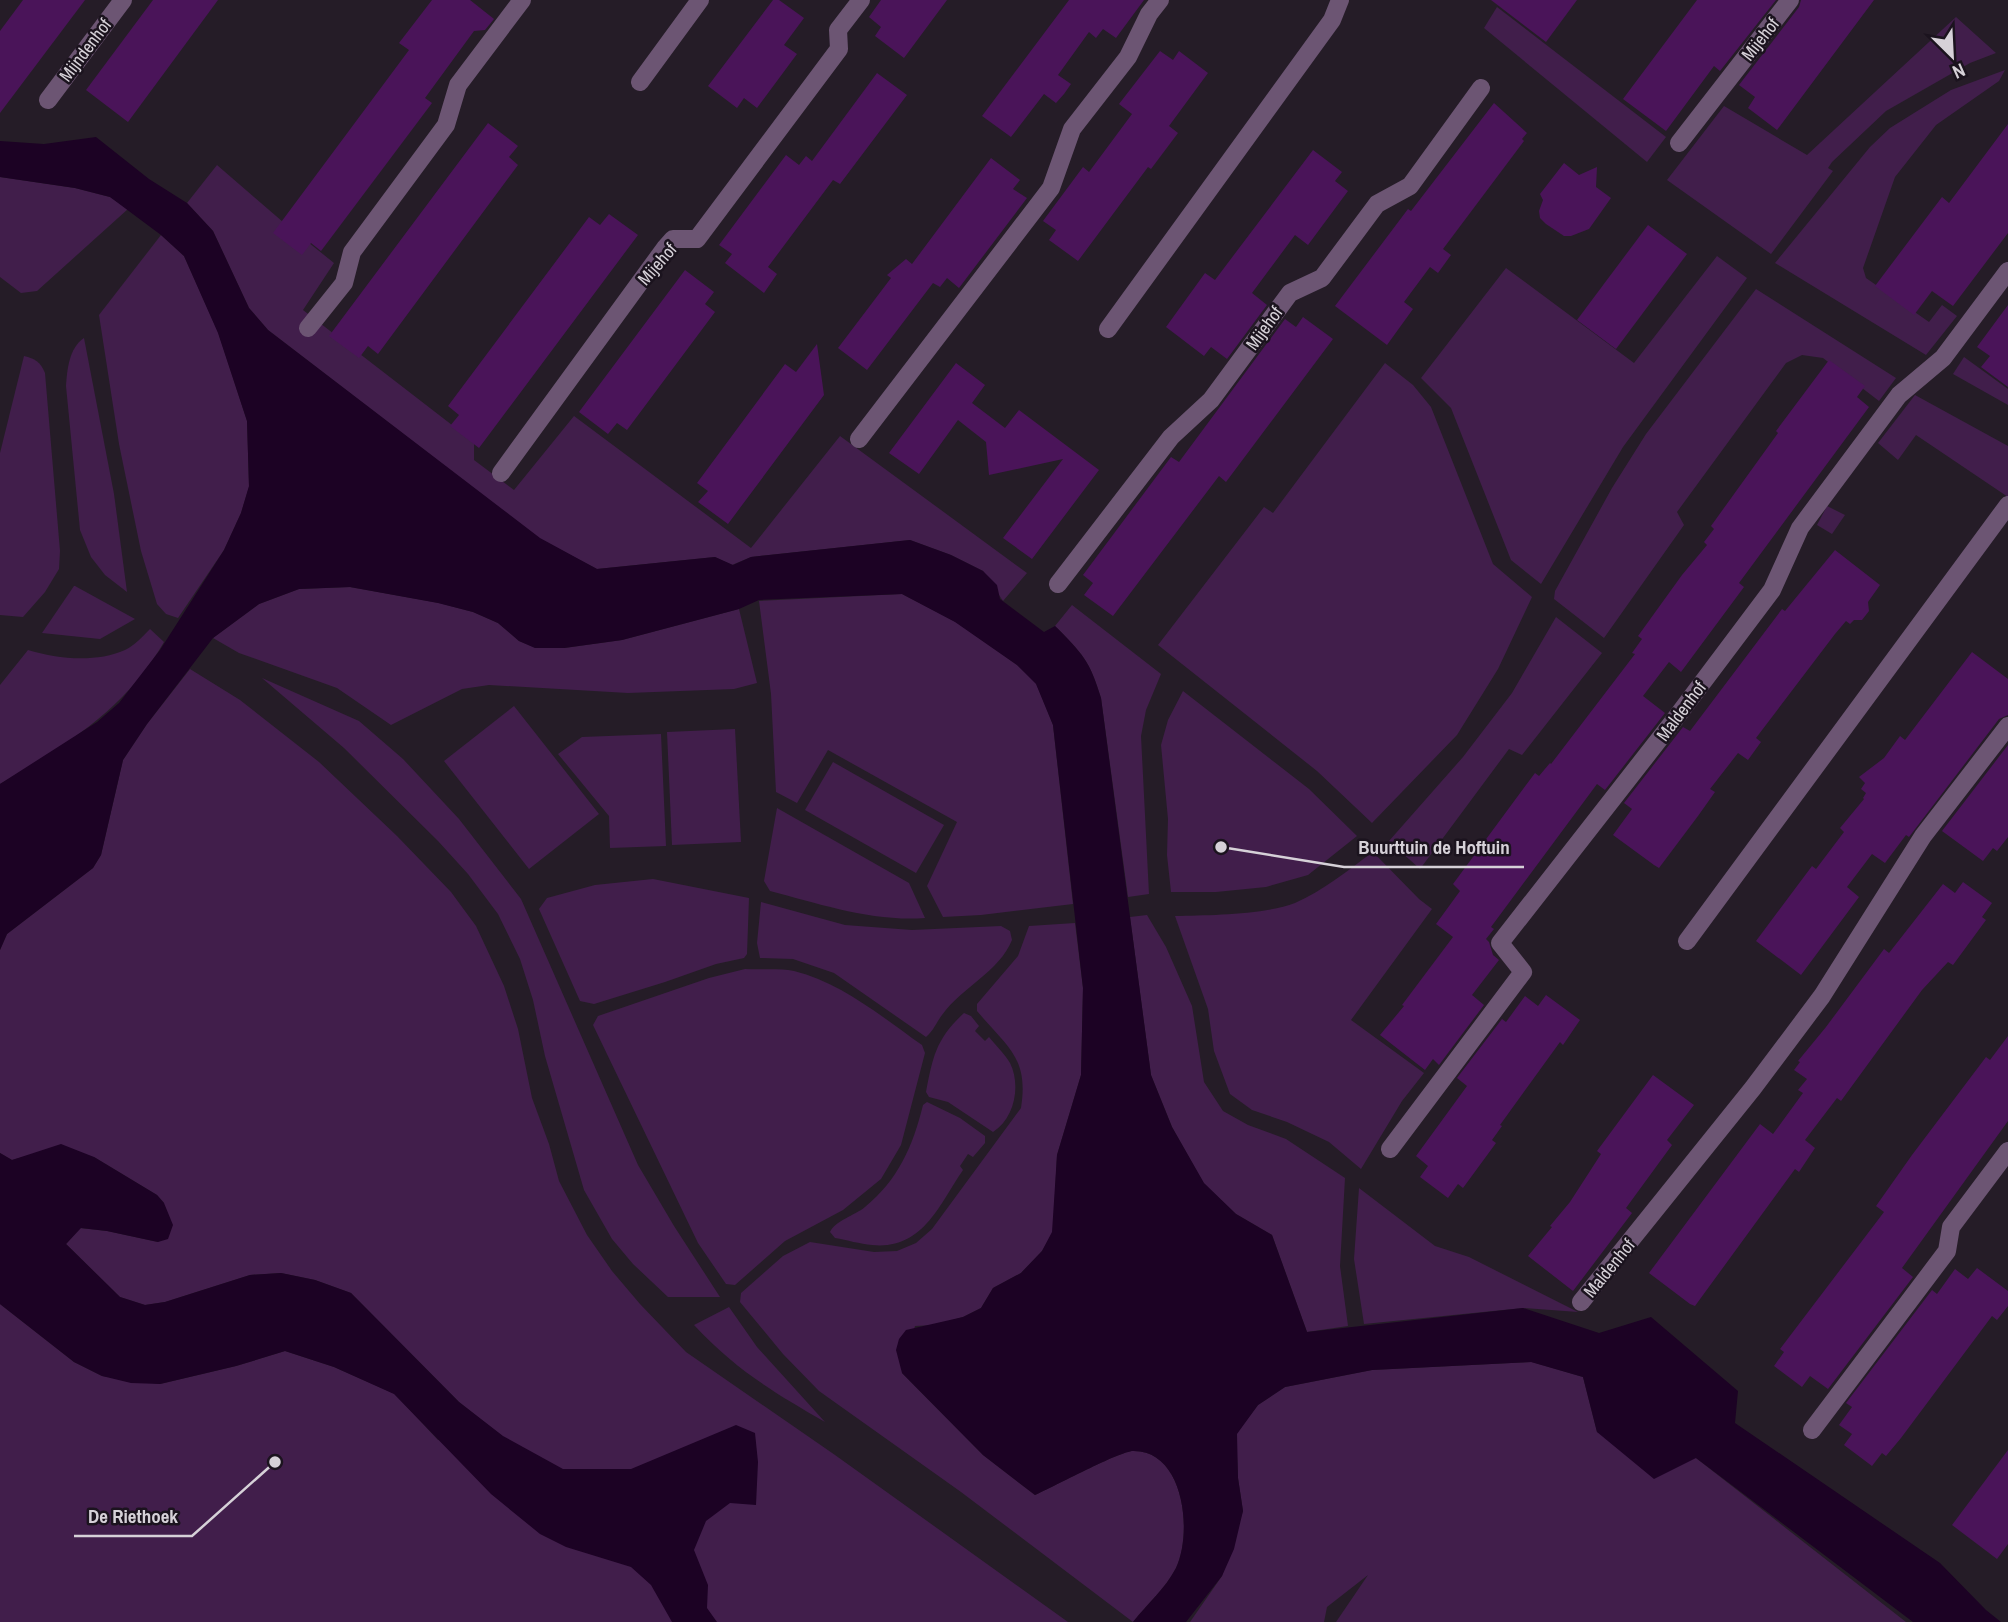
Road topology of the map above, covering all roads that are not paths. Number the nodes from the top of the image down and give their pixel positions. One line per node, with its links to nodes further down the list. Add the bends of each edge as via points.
1 (123, 0): 10 (street, Mijndenhof)
2 (522, 0): 13 (street, via 458,85 446,125 352,252 344,283)
3 (700, 0): 8 (street)
4 (861, 0): 16 (street, Mijehof, via 838,30 839,49 696,239 673,239 665,248)
5 (1160, 0): 15 (street, via 1128,57 1072,129 1051,188)
6 (1340, 0): 14 (street, via 1332,20)
7 (1790, 0): 11 (street, Mijehof)
8 (640, 82)
9 (1481, 88): 18 (street, Mijehof, via 1409,186 1377,204 1322,278 1290,293 1211,400 1171,437)
10 (48, 100)
11 (1679, 143)
12 (2008, 271): 21 (street, Maldenhof, via 1943,358 1899,395 1800,528 1772,590 1500,943 1523,972)
13 (308, 328)
14 (1108, 328)
15 (859, 439)
16 (500, 473)
17 (2008, 505): 20 (street)
18 (1058, 584)
19 (2008, 726): 23 (street, Maldenhof, via 1923,836 1822,996)
20 (1687, 941)
21 (1390, 1149)
22 (2008, 1151): 24 (street, via 1951,1227 1947,1251)
23 (1581, 1302)
24 (1812, 1430)

